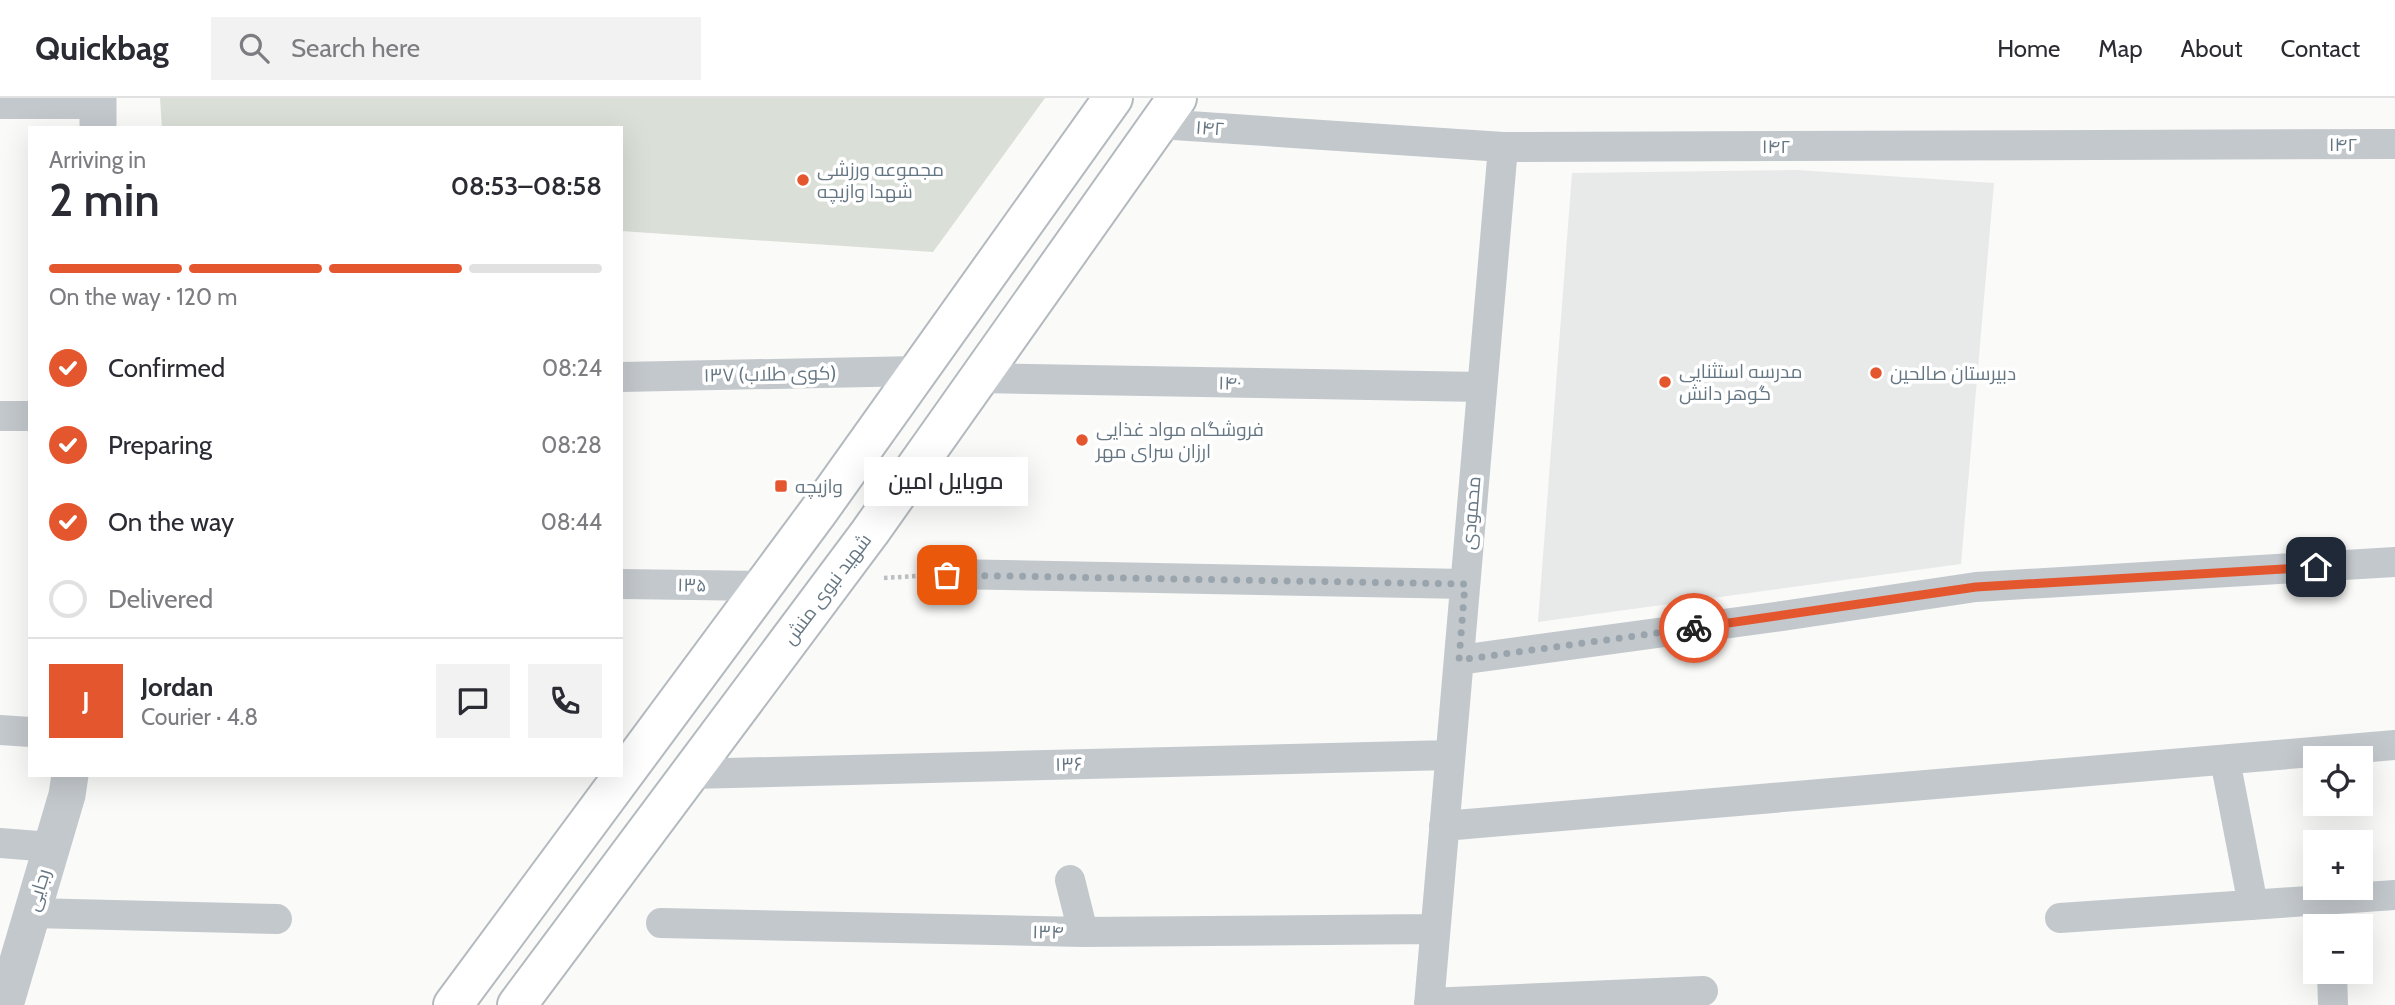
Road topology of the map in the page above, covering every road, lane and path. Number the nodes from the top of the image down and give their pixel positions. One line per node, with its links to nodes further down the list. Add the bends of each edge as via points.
1 (1112, 98): 7 (main road)
2 (0, 104): 3 (street)
3 (98, 110)
4 (1168, 111): 6 (street, ۱۴۲); 9 (main road, شهید نبوی منش)
5 (2395, 144): 6 (street, ۱۴۲)
6 (1503, 148): 10 (street, محمودی)
7 (918, 371): 8 (street, ۱۳۷ (کوی طلاب)); 18 (main road)
8 (623, 377)
9 (979, 378): 10 (street, ۱۴۰); 15 (main road, شهید نبوی منش)
10 (1482, 387): 17 (street, محمودی)
11 (0, 416): 12 (street)
12 (28, 416)
13 (2395, 562): 19 (street, via 1976,587)
14 (947, 575): 15 (path); 17 (street)
15 (834, 580): 26 (main road, شهید نبوی منش)
16 (623, 584): 18 (street, ۱۳۵)
17 (1465, 584): 19 (street, محمودی)
18 (763, 586): 24 (main road)
19 (1459, 660): 23 (street, محمودی)
20 (0, 730): 21 (street)
21 (28, 732)
22 (2395, 746): 25 (street)
23 (1450, 755): 26 (street, ۱۳۶); 29 (street, محمودی)
24 (629, 757)
25 (2225, 760): 29 (street); 34 (street)
26 (689, 774): 47 (main road, شهید نبوی منش)
27 (70, 777): 31 (street, رجایی)
28 (615, 777): 46 (main road)
29 (1444, 826): 40 (street, محمودی)
30 (0, 843): 31 (street)
31 (51, 847): 35 (street, رجایی)
32 (1070, 880): 41 (street)
33 (2395, 895): 36 (street)
34 (2253, 905): 36 (street); 37 (street)
35 (32, 913): 38 (street); 45 (street, رجایی)
36 (2330, 913)
37 (2060, 918)
38 (277, 919)
39 (662, 923): 41 (street, ۱۳۴)
40 (1435, 929): 41 (street, ۱۳۴); 44 (street, محمودی)
41 (1083, 932)
42 (2332, 984): 48 (street)
43 (1703, 992): 44 (street)
44 (1429, 1004)
45 (5, 1005)
46 (453, 1005)
47 (517, 1005)
48 (2333, 1005)

